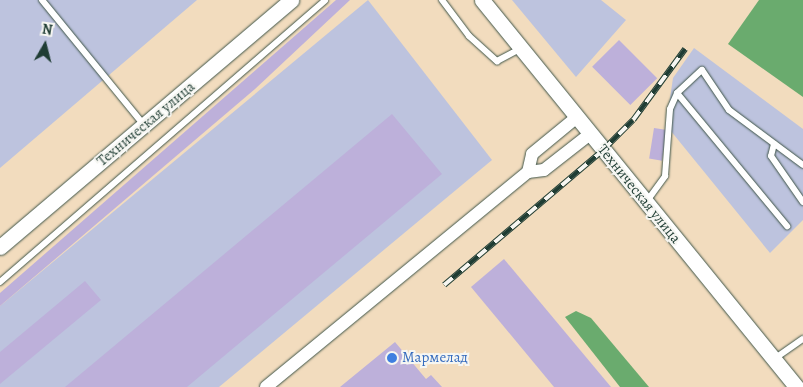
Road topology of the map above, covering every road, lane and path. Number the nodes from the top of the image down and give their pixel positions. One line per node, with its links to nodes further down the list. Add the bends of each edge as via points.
1 (42, 0): 9 (lane)
2 (292, 0): 9 (street, Техническая улица)
3 (325, 0): 18 (lane)
4 (442, 0): 6 (lane, via 469,36 497,61)
5 (482, 0): 6 (street, Техническая улица)
6 (521, 48): 8 (street, Техническая улица)
7 (677, 93): 11 (lane, via 702,70 729,110); 14 (lane, via 670,109 665,176); 16 (lane)
8 (577, 117): 10 (street, Техническая улица); 13 (street, via 532,154)
9 (144, 125): 17 (street, Техническая улица)
10 (590, 134): 13 (street, via 544,170); 14 (street, Техническая улица)
11 (774, 144): 12 (lane); 15 (lane, via 771,156)
12 (803, 165)
13 (528, 172): 21 (street)
14 (646, 202): 20 (street, Техническая улица)
15 (803, 202)
16 (787, 226)
17 (0, 247)
18 (0, 282)
19 (803, 338): 20 (lane)
20 (773, 359): 22 (street, Техническая улица)
21 (266, 387)
22 (796, 387)

